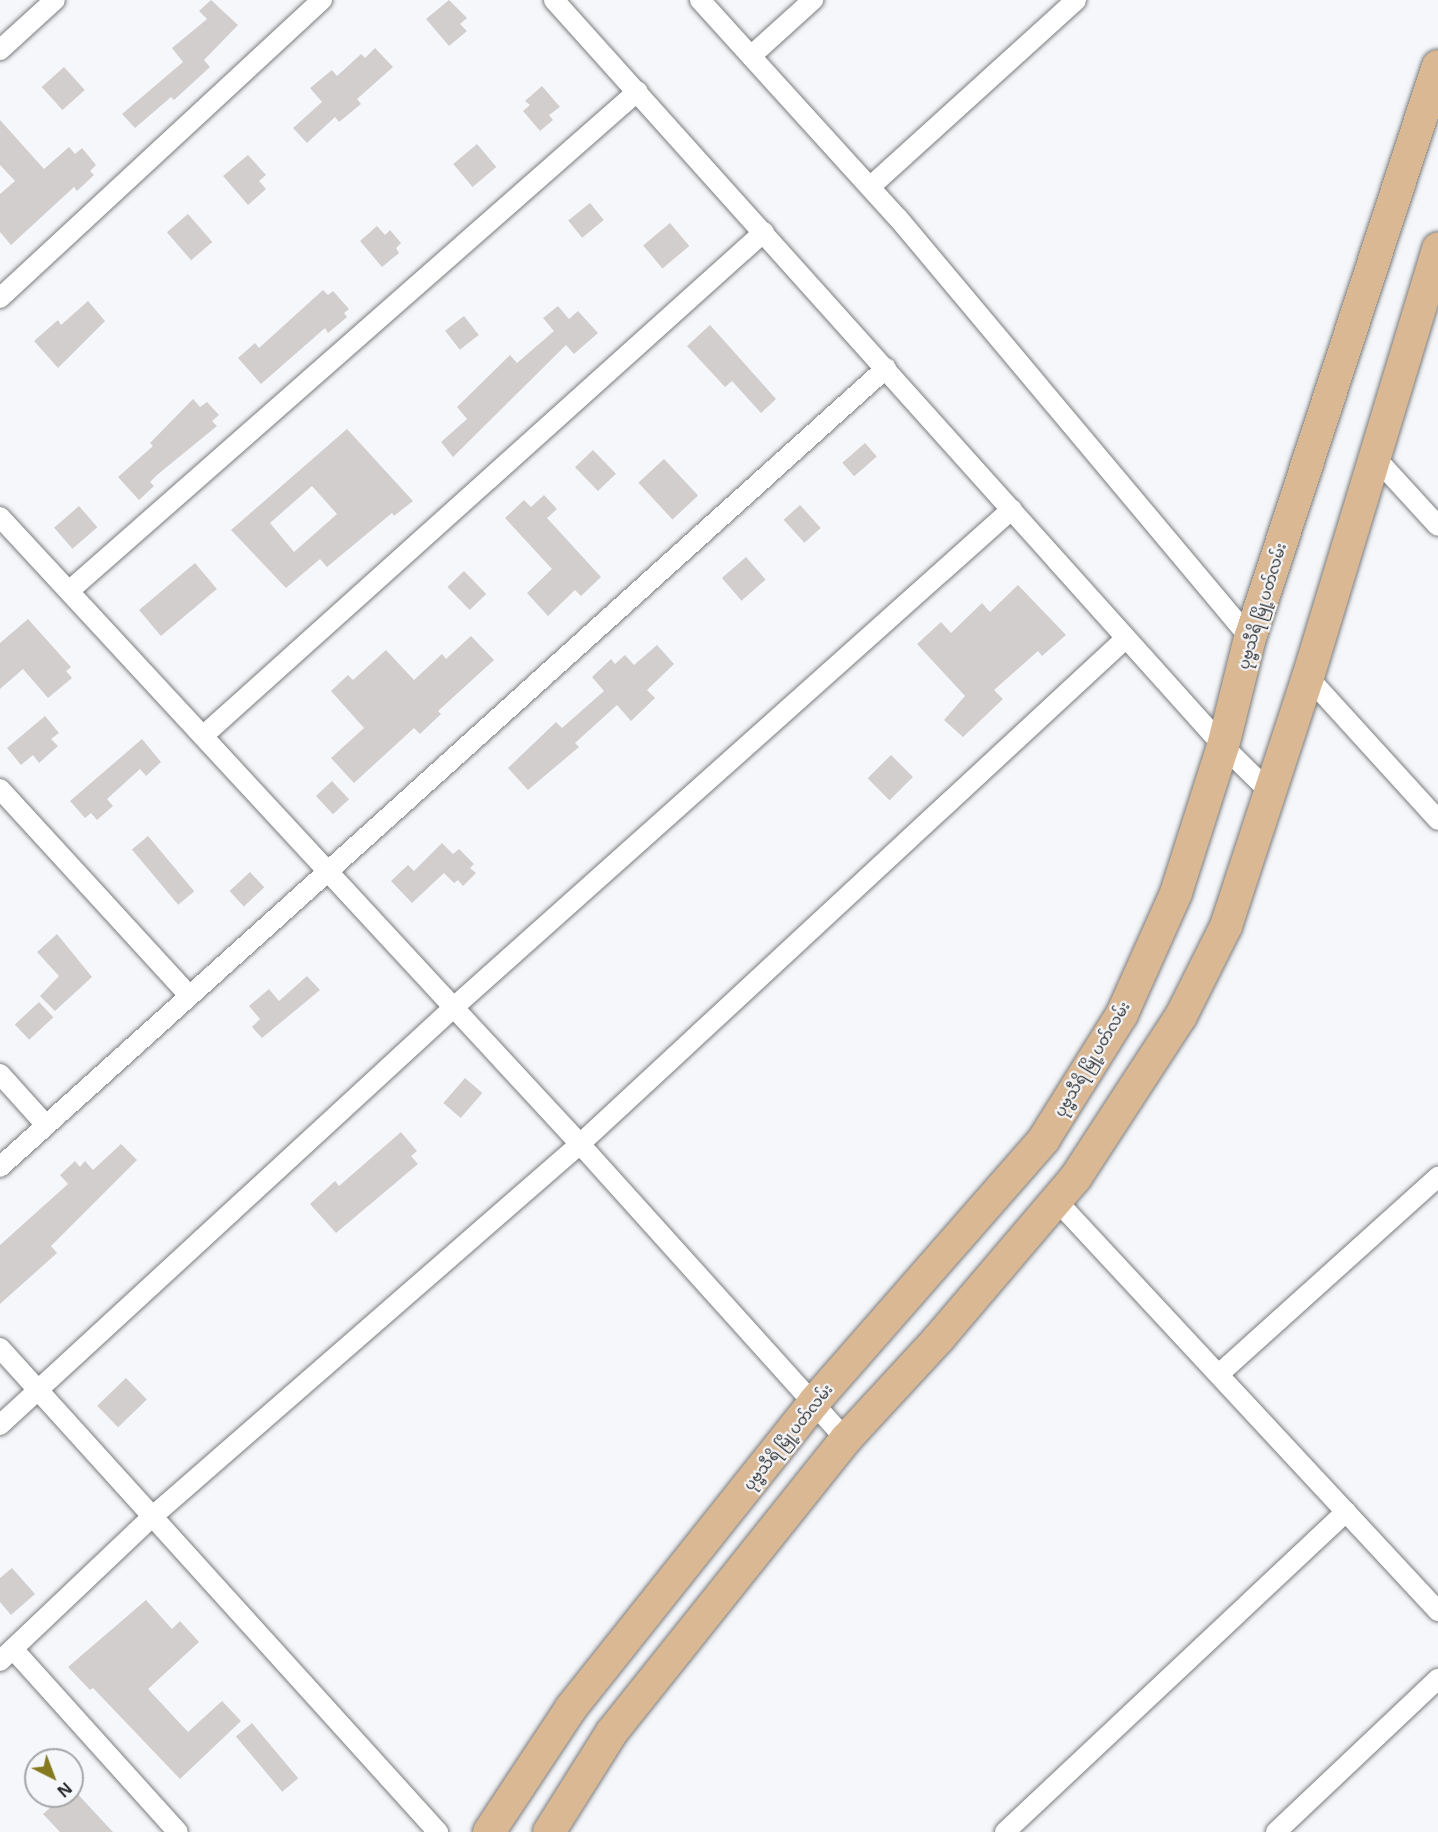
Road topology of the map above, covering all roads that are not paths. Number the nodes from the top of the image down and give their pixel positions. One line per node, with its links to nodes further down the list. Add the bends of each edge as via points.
1 (54, 0): 7 (street)
2 (322, 0): 14 (street)
3 (554, 0): 10 (street)
4 (700, 0): 8 (street)
5 (813, 0): 8 (street)
6 (1076, 0): 11 (street)
7 (0, 50)
8 (751, 56): 11 (street)
9 (1438, 66): 22 (main road, ပုဗ္ဗသီရိ မြို့ပတ်လမ်း)
10 (638, 91): 12 (street); 20 (street)
11 (870, 187): 22 (street)
12 (764, 231): 15 (street); 24 (street)
13 (1438, 251): 16 (main road)
14 (0, 298)
15 (886, 368): 17 (street); 29 (street)
16 (1373, 455): 19 (street); 23 (main road)
17 (1012, 510): 21 (street); 31 (street)
18 (0, 517): 20 (street)
19 (1438, 526)
20 (69, 591): 24 (street)
21 (1126, 638): 25 (street); 34 (street)
22 (1250, 638): 25 (main road, ပုဗ္ဗသီရိ မြို့ပတ်လမ်း)
23 (1308, 677): 27 (main road); 28 (street)
24 (203, 736): 29 (street)
25 (1223, 746): 27 (street); 41 (main road, ပုဗ္ဗသီရိ မြို့ပတ်လမ်း, via 1176,893 1122,1014 1056,1120 1044,1139)
26 (0, 789): 30 (street)
27 (1269, 791): 37 (main road, via 1226,926 1181,1016)
28 (1438, 820)
29 (327, 871): 30 (street); 31 (street)
30 (189, 995): 33 (street)
31 (453, 1008): 34 (street); 40 (street)
32 (0, 1074): 33 (street)
33 (46, 1125): 35 (street)
34 (580, 1144): 41 (street); 45 (street)
35 (0, 1167)
36 (1438, 1177): 39 (street)
37 (1057, 1201): 39 (street); 43 (main road)
38 (0, 1347): 40 (street)
39 (1220, 1374): 44 (street)
40 (38, 1389): 42 (street); 45 (street)
41 (815, 1401): 43 (street); 51 (main road, ပုဗ္ဗသီရိ မြို့ပတ်လမ်း, via 572,1708)
42 (0, 1425)
43 (846, 1439): 52 (main road, via 612,1732)
44 (1346, 1512): 46 (street); 53 (street)
45 (153, 1516): 47 (street); 50 (street)
46 (1438, 1611)
47 (6, 1655): 49 (street)
48 (1438, 1679): 54 (street)
49 (178, 1832)
50 (438, 1832)
51 (489, 1832)
52 (549, 1832)
53 (1005, 1832)
54 (1276, 1832)

